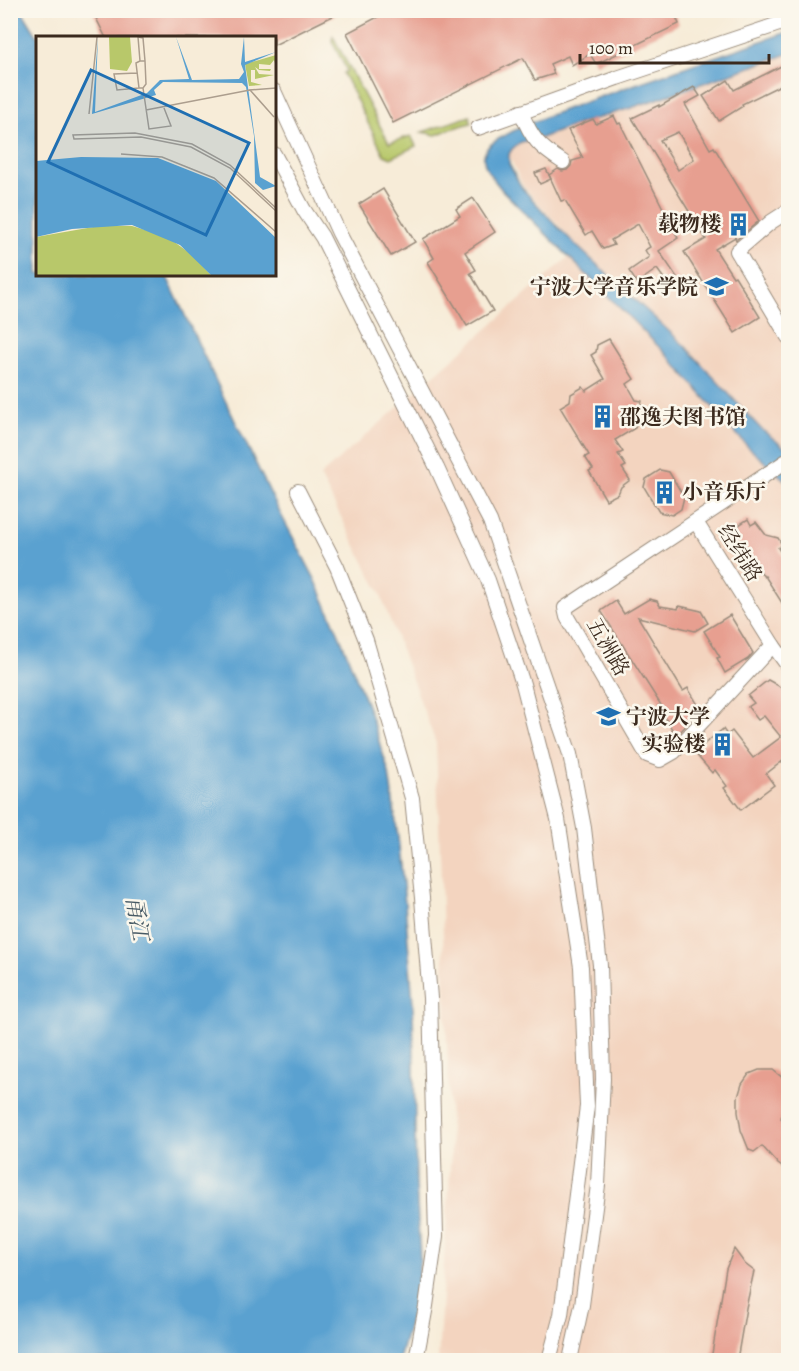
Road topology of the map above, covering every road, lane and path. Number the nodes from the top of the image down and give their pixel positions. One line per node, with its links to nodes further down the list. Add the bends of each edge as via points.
1 (789, 21): 3 (street, via 617,78)
2 (276, 95): 16 (street, via 339,233 490,521 570,754 584,828 600,965 603,1079 598,1185 582,1305)
3 (523, 117): 4 (street); 6 (street, via 533,138)
4 (478, 128)
5 (276, 158): 15 (street, via 322,237 488,580 523,684 558,819 581,967 587,1106 561,1315)
6 (563, 162)
7 (789, 210): 8 (street, via 736,250)
8 (789, 337)
9 (789, 460): 11 (street, 五洲路)
10 (298, 491): 14 (street, via 337,567 366,640 412,798 430,998 436,1236)
11 (696, 522): 12 (street, 经纬路); 12 (street, 五洲路, via 565,608 647,755 660,760 674,752)
12 (773, 645): 13 (street, 经纬路)
13 (789, 666)
14 (416, 1360)
15 (549, 1360)
16 (570, 1360)

